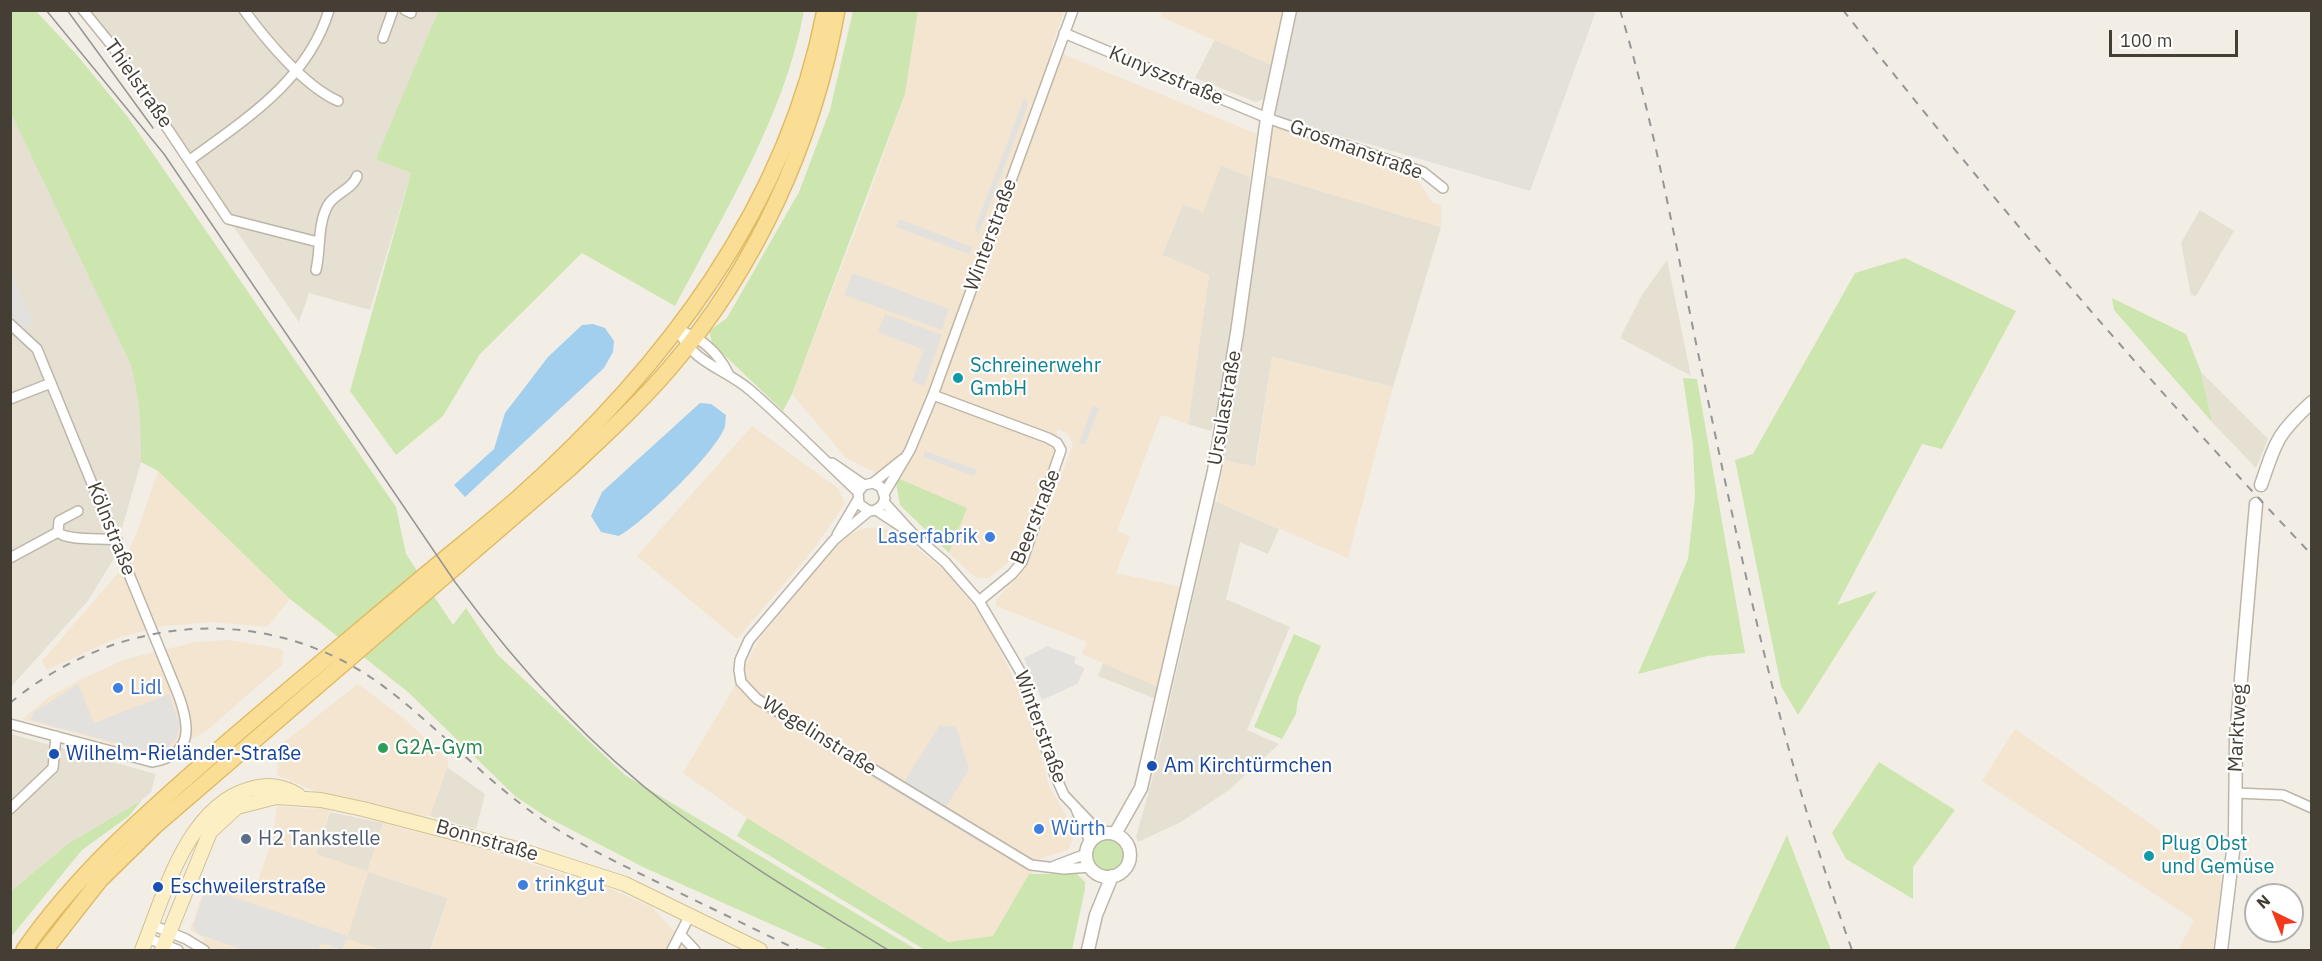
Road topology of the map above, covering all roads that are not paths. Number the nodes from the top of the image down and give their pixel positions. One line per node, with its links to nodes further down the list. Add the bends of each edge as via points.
1 (83, 10): 14 (street, Thielstraße)
2 (244, 10): 11 (street)
3 (329, 10): 11 (street, via 315,44)
4 (393, 10): 10 (street)
5 (825, 10): 20 (main road, via 813,63 778,157 721,270)
6 (837, 10): 21 (main road, via 816,98 792,168 759,235)
7 (1072, 10): 9 (street, Winterstraße)
8 (1290, 10): 13 (street, Ursulastraße)
9 (1064, 33): 13 (street, Kunyszstraße); 24 (street, Winterstraße)
10 (383, 38)
11 (297, 70): 12 (street, via 325,96); 14 (street, via 261,107)
12 (338, 101)
13 (1267, 118): 16 (street, Grosmanstraße, via 1423,172); 46 (street, Ursulastraße, via 1214,471 1136,801)
14 (190, 160): 17 (street, Thielstraße, via 228,219)
15 (357, 176): 17 (street, via 355,183 328,204)
16 (1443, 188)
17 (318, 242): 18 (street)
18 (316, 270)
19 (10, 324): 23 (street, Kölnstraße, via 37,348)
20 (678, 330): 21 (street); 21 (street); 59 (main road, via 600,419 516,499 120,837 50,912)
21 (691, 341): 22 (street, via 714,368); 22 (street, via 721,358); 60 (main road, via 620,421 569,468 155,826 100,880)
22 (728, 373): 29 (street)
23 (51, 383): 25 (street); 36 (street, Kölnstraße)
24 (933, 395): 27 (street, Winterstraße); 39 (street, Beerstraße, via 1048,438 1061,450 1022,562)
25 (10, 399)
26 (2312, 402): 28 (street, via 2284,427 2276,440)
27 (905, 457): 29 (street, Winterstraße); 30 (street, Winterstraße)
28 (2261, 485)
29 (863, 490): 30 (street, via 880,487); 32 (street, Winterstraße, via 861,507); 37 (street, Wegelinstraße)
30 (884, 498): 32 (street, Wegelinstraße); 35 (street, Winterstraße)
31 (2256, 504): 42 (street, Marktweg, via 2236,737)
32 (872, 510): 35 (street, Winterstraße); 37 (street, Wegelinstraße)
33 (78, 511): 34 (street, via 59,521)
34 (58, 532): 36 (street, via 66,538); 38 (street)
35 (914, 535): 39 (street, Winterstraße, via 945,562)
36 (117, 540): 41 (street, Kölnstraße, via 185,712 188,731 183,745 170,758 152,762)
37 (834, 540): 48 (street, Wegelinstraße, via 749,640 740,660 741,682 757,699 809,732 1031,865)
38 (10, 558)
39 (979, 601): 47 (street, Winterstraße, via 1016,663 1030,694 1054,775)
40 (10, 724): 41 (street)
41 (56, 736): 45 (street, via 53,768)
42 (2236, 793): 44 (street, via 2283,795); 66 (street, Marktweg)
43 (307, 799): 52 (main road, Bonnstraße, via 372,811 518,849 625,884); 53 (main road, via 268,785 231,797 204,818 177,866); 54 (main road, via 276,797 247,803 227,814 210,832)
44 (2312, 808)
45 (10, 809)
46 (1120, 837): 47 (street); 50 (street, via 1130,850 1128,864)
47 (1092, 843): 48 (street, Wegelinstraße); 49 (street)
48 (1054, 866): 49 (street, Wegelinstraße)
49 (1093, 870): 50 (street); 51 (street, via 1098,880)
50 (1112, 876): 51 (street)
51 (1096, 915): 65 (street)
52 (689, 916): 55 (street); 64 (main road, Bonnstraße)
53 (152, 925): 54 (street); 56 (main road)
54 (170, 931): 57 (main road); 58 (street)
55 (680, 934): 62 (street); 63 (street)
56 (144, 944): 57 (street)
57 (162, 948): 61 (street)
58 (198, 950)
59 (24, 951)
60 (45, 951)
61 (178, 951)
62 (672, 951)
63 (695, 951)
64 (760, 951)
65 (1088, 951)
66 (2221, 951)

